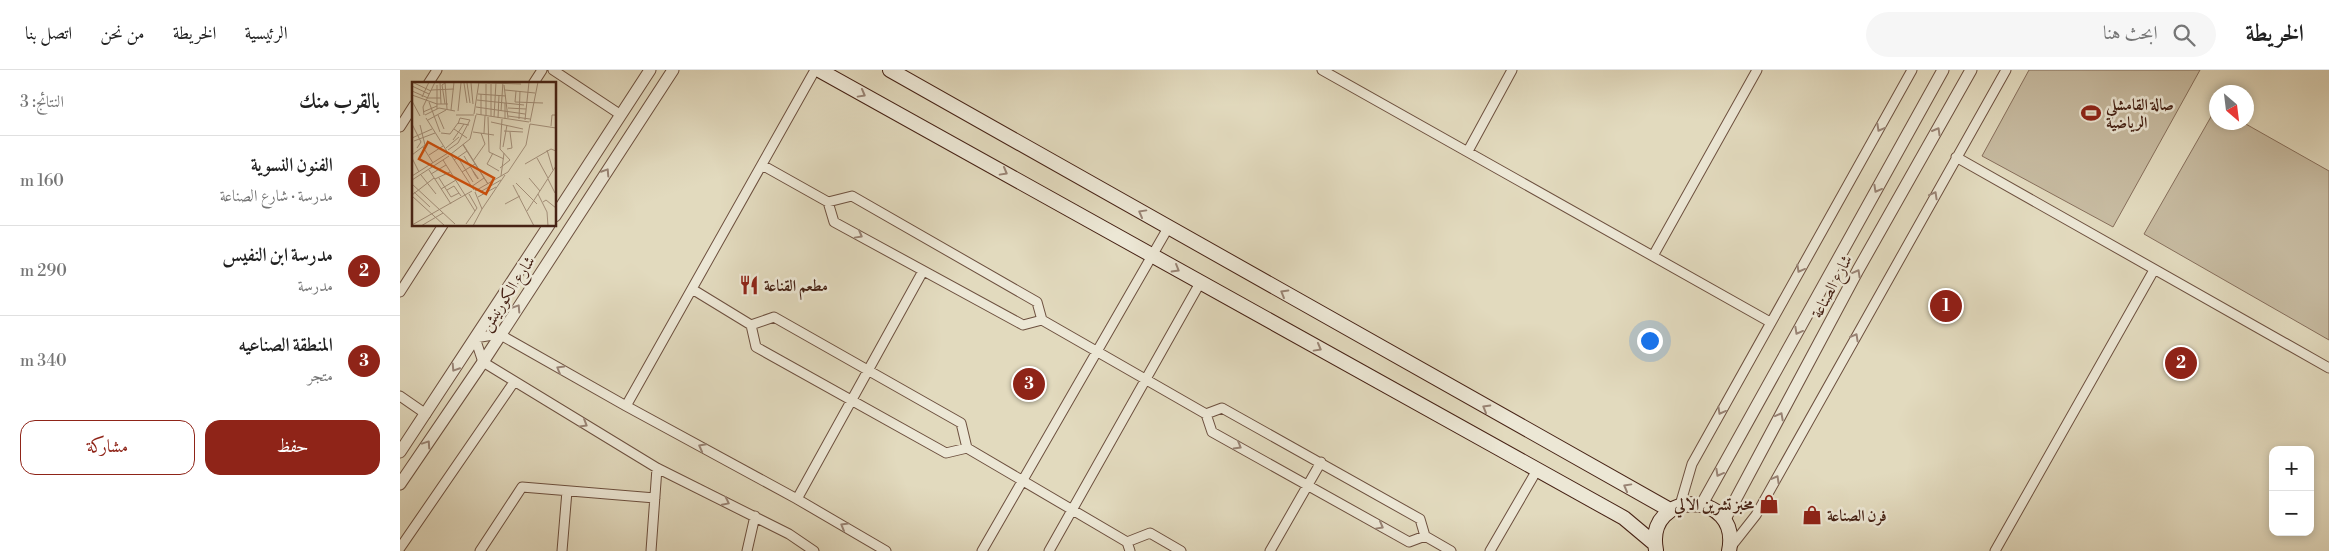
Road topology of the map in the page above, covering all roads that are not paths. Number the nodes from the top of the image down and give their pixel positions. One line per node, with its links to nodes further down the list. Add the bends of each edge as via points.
1 (437, 70): 16 (street)
2 (542, 70): 17 (street)
3 (553, 70): 19 (street)
4 (650, 70): 19 (street)
5 (673, 70): 39 (street, شارع الكورنيش, one-way to 5)
6 (815, 70): 23 (street)
7 (819, 70): 29 (main road, one-way to 29)
8 (890, 70): 28 (main road, one-way to 8)
9 (1322, 70): 21 (street)
10 (1512, 70): 21 (street)
11 (1757, 70): 30 (street)
12 (1912, 70): 37 (street, one-way to 37)
13 (1943, 70): 63 (street, one-way to 63)
14 (1971, 70): 67 (street, شارع الصناعة, one-way to 14, via 1858,270)
15 (2006, 70): 22 (street)
16 (429, 82)
17 (534, 82)
18 (412, 108): 20 (street)
19 (621, 115): 25 (street)
20 (400, 127)
21 (1468, 151): 30 (street)
22 (1956, 157): 31 (street); 72 (street, one-way to 22, via 1756,515)
23 (762, 164): 24 (street); 34 (street)
24 (828, 202): 32 (street, one-way to 32, via 834,222); 36 (street, via 852,196 1036,302)
25 (556, 214)
26 (442, 226): 35 (street)
27 (548, 226): 40 (street, شارع الكورنيش)
28 (1168, 228): 29 (street); 64 (main road, one-way to 28)
29 (1152, 255): 33 (main road, one-way to 33); 41 (street)
30 (1653, 256): 37 (street)
31 (2154, 270): 43 (street); 86 (street)
32 (924, 271): 36 (street, via 1023,325); 44 (street)
33 (1200, 283): 45 (street); 56 (main road, one-way to 56)
34 (692, 289): 38 (street); 49 (street)
35 (400, 292)
36 (1042, 320): 41 (street)
37 (1770, 322): 64 (street, one-way to 64, via 1692,464)
38 (751, 325): 44 (street, via 774,317); 48 (street, via 756,347)
39 (499, 334): 40 (street); 42 (street, شارع الكورنيش); 49 (street, one-way to 39)
40 (475, 338): 42 (street); 50 (street, شارع الكورنيش, one-way to 50)
41 (1097, 351): 45 (street); 57 (street)
42 (483, 362): 46 (street); 58 (street, شارع الكورنيش, one-way to 42)
43 (2329, 368)
44 (868, 370): 48 (street); 52 (street, via 961,423)
45 (1146, 379): 51 (street); 65 (street)
46 (514, 382): 55 (street, one-way to 55); 70 (street)
47 (400, 396): 50 (street)
48 (852, 400): 52 (street, via 946,453); 62 (street)
49 (626, 406): 62 (street, one-way to 49)
50 (426, 414): 53 (street, شارع الكورنيش)
51 (1206, 414): 54 (street, via 1222,408); 59 (street, one-way to 59, via 1212,432)
52 (967, 448): 57 (street)
53 (400, 452)
54 (1321, 462): 59 (street); 68 (street, via 1420,519)
55 (657, 468): 61 (street); 66 (street, one-way to 66)
56 (1537, 470): 71 (main road, via 1624,518); 85 (street)
57 (1023, 481): 65 (street); 79 (street)
58 (400, 484)
59 (1308, 486): 68 (street, one-way to 68, via 1408,542); 83 (street)
60 (567, 491): 61 (street); 73 (street, via 522,487); 74 (street)
61 (655, 498): 75 (street)
62 (797, 499): 78 (street, one-way to 62)
63 (1702, 504): 64 (main road); 67 (main road, via 1718,513)
64 (1675, 508): 71 (main road, via 1658,525)
65 (1072, 510): 69 (street); 80 (street)
66 (755, 516): 76 (street); 77 (street)
67 (1724, 521): 72 (main road, via 1730,534)
68 (1426, 536): 84 (street)
69 (1127, 542): 81 (street); 82 (street, via 1150,533)
70 (400, 548)
71 (1655, 548)
72 (1730, 550)
73 (480, 551)
74 (562, 551)
75 (652, 551)
76 (747, 551)
77 (814, 551)
78 (886, 551)
79 (982, 551)
80 (1049, 551)
81 (1130, 551)
82 (1181, 551)
83 (1270, 551)
84 (1451, 551)
85 (1490, 551)
86 (1995, 551)

